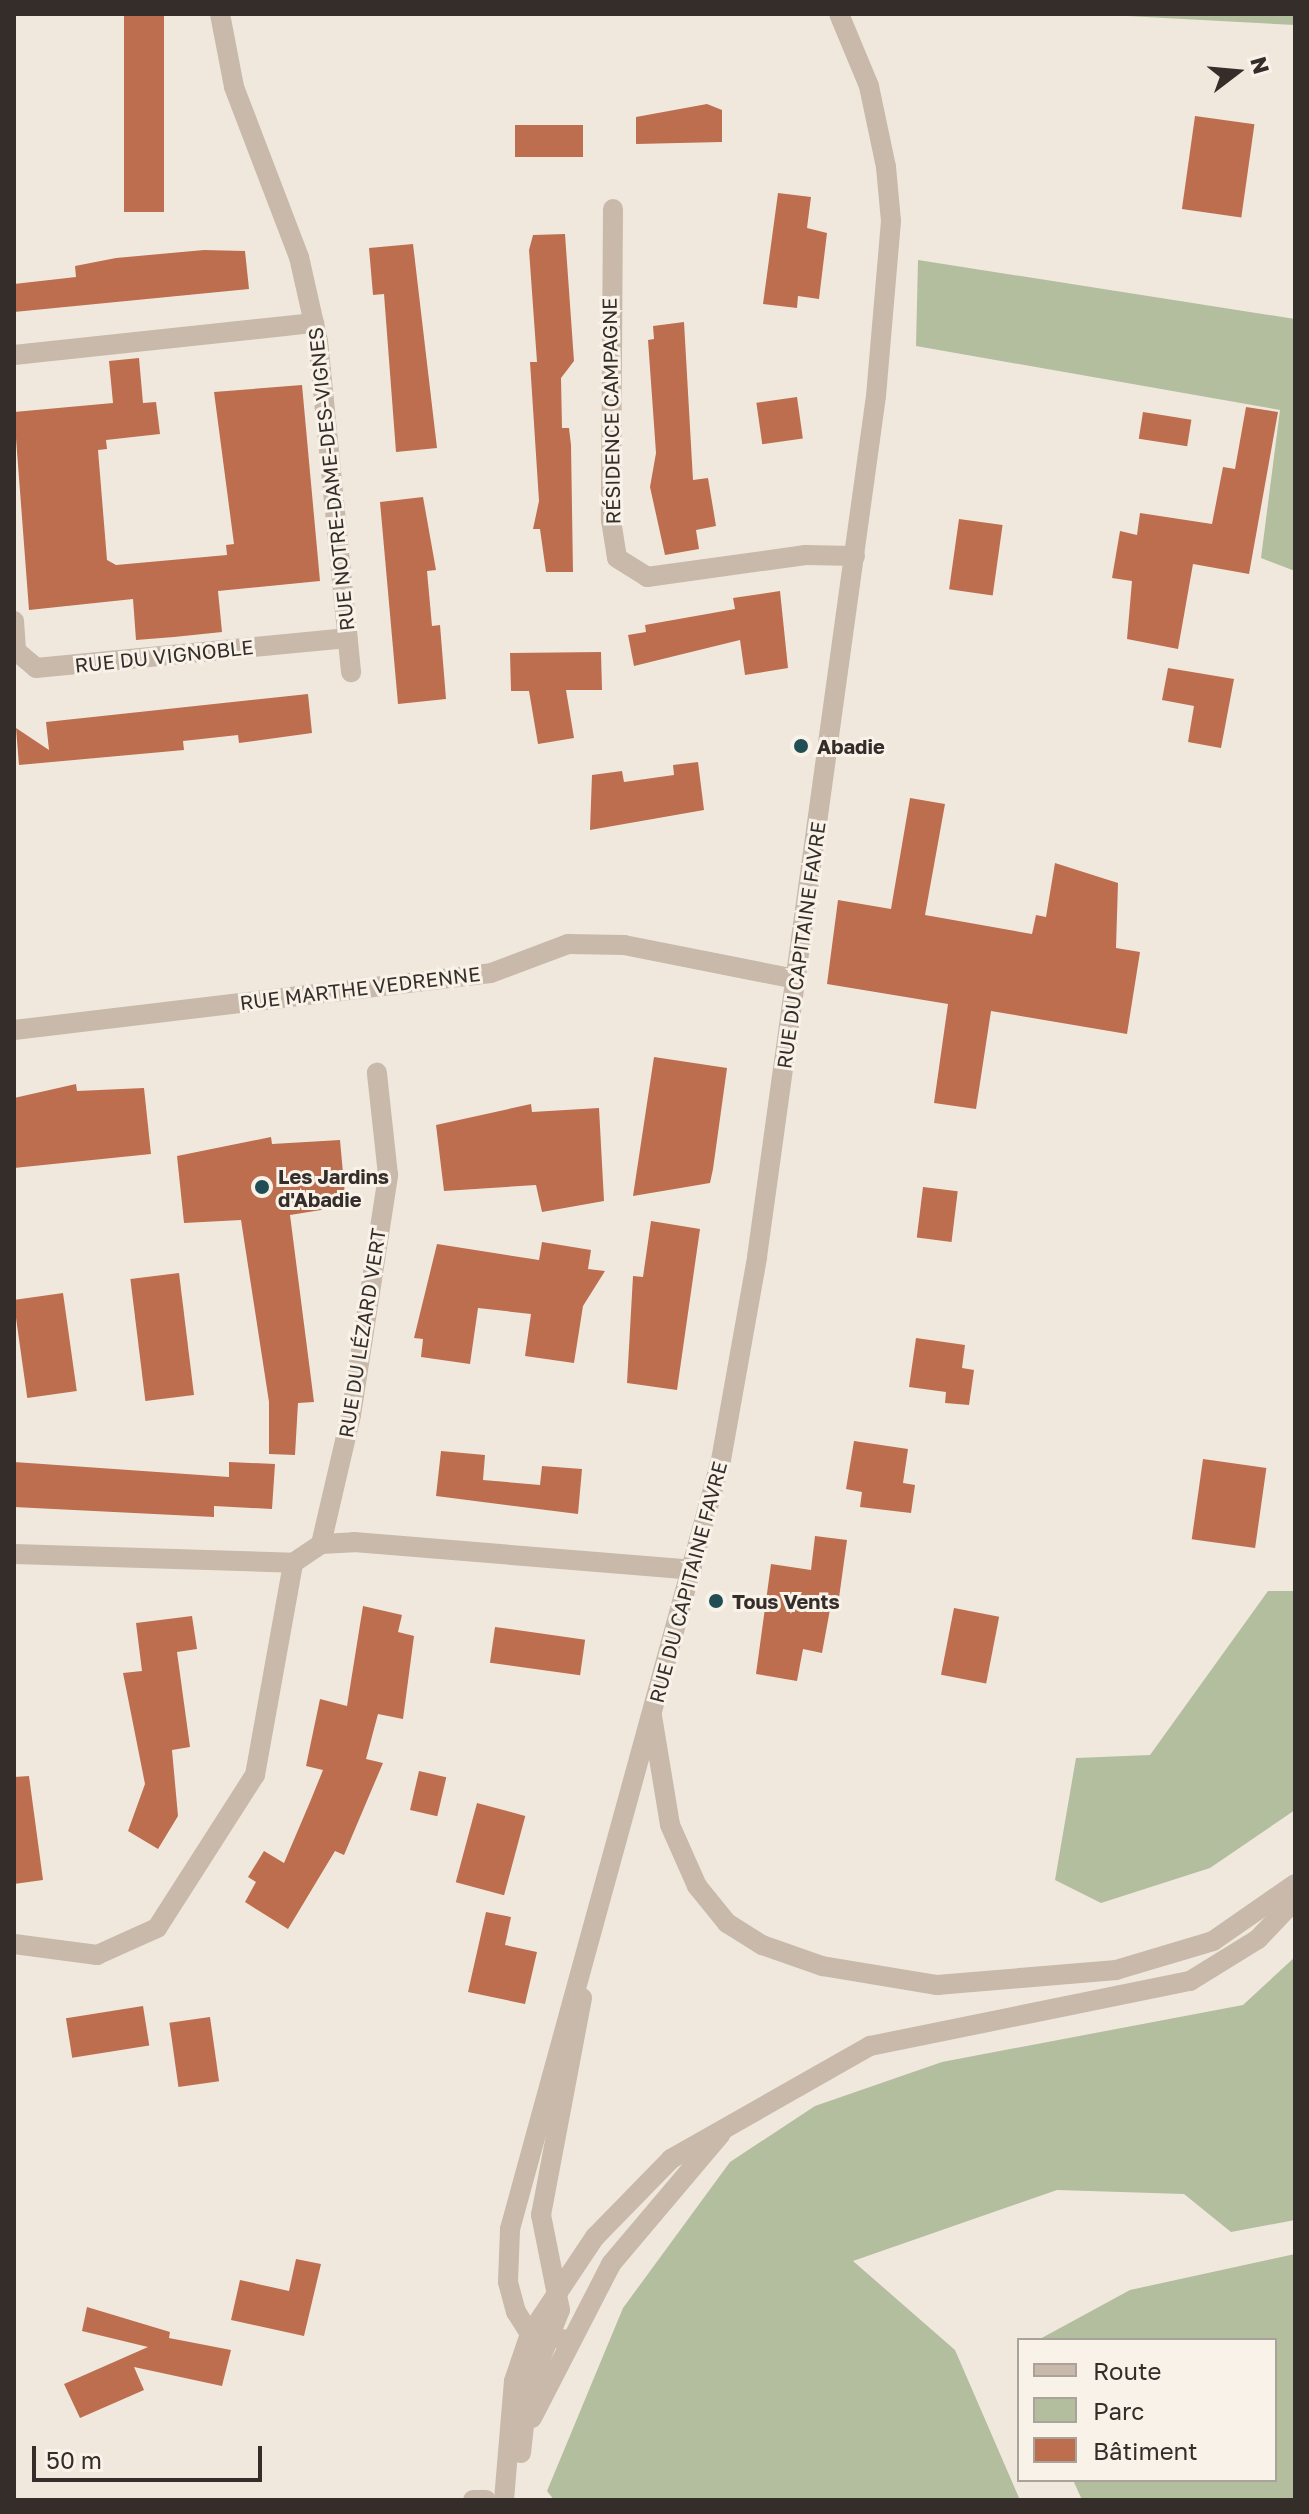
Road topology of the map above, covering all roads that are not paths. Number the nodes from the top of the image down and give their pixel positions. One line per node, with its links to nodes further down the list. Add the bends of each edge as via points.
1 (220, 14): 4 (street, RUE NOTRE-DAME-DES-VIGNES, via 234,87 299,257)
2 (839, 14): 6 (street, RUE DU CAPITAINE FAVRE, via 879,123 891,221)
3 (613, 209): 6 (street, RÉSIDENCE CAMPAGNE, via 611,505 617,558 647,577 805,555)
4 (314, 323): 5 (street); 8 (street, RUE NOTRE-DAME-DES-VIGNES)
5 (14, 355)
6 (855, 556): 10 (street, RUE DU CAPITAINE FAVRE)
7 (14, 621): 8 (street, RUE DU VIGNOBLE, via 16,651 36,668)
8 (348, 638): 9 (street, RUE NOTRE-DAME-DES-VIGNES)
9 (351, 672)
10 (796, 979): 11 (street, RUE MARTHE VEDRENNE, via 624,945 568,944 491,973); 16 (street, RUE DU CAPITAINE FAVRE, via 738,1372)
11 (14, 1030)
12 (377, 1073): 13 (street, RUE DU LÉZARD VERT, via 388,1175 351,1415)
13 (321, 1544): 15 (street); 16 (street)
14 (14, 1554): 15 (street)
15 (293, 1563): 21 (street, via 255,1775 157,1928 97,1955)
16 (692, 1570): 17 (street, RUE DU CAPITAINE FAVRE)
17 (652, 1716): 18 (street, RUE DU CAPITAINE FAVRE); 19 (street, via 659,1784 697,1886 727,1923 762,1945 822,1966 937,1985 1116,1970 1213,1941)
18 (607, 1867): 23 (street, RUE DU CAPITAINE FAVRE, via 541,2215); 24 (street, RUE DU CAPITAINE FAVRE, via 510,2229 508,2282)
19 (1295, 1884)
20 (1295, 1900): 22 (street, via 1258,1939 1190,1981 897,2037 822,2067)
21 (14, 1944)
22 (735, 2119): 23 (street, via 671,2159 625,2203); 24 (street)
23 (556, 2291): 24 (street)
24 (548, 2338): 27 (street, via 528,2390 521,2453); 27 (street, via 514,2381)
25 (473, 2500): 26 (street)
26 (486, 2500)
27 (505, 2500)

